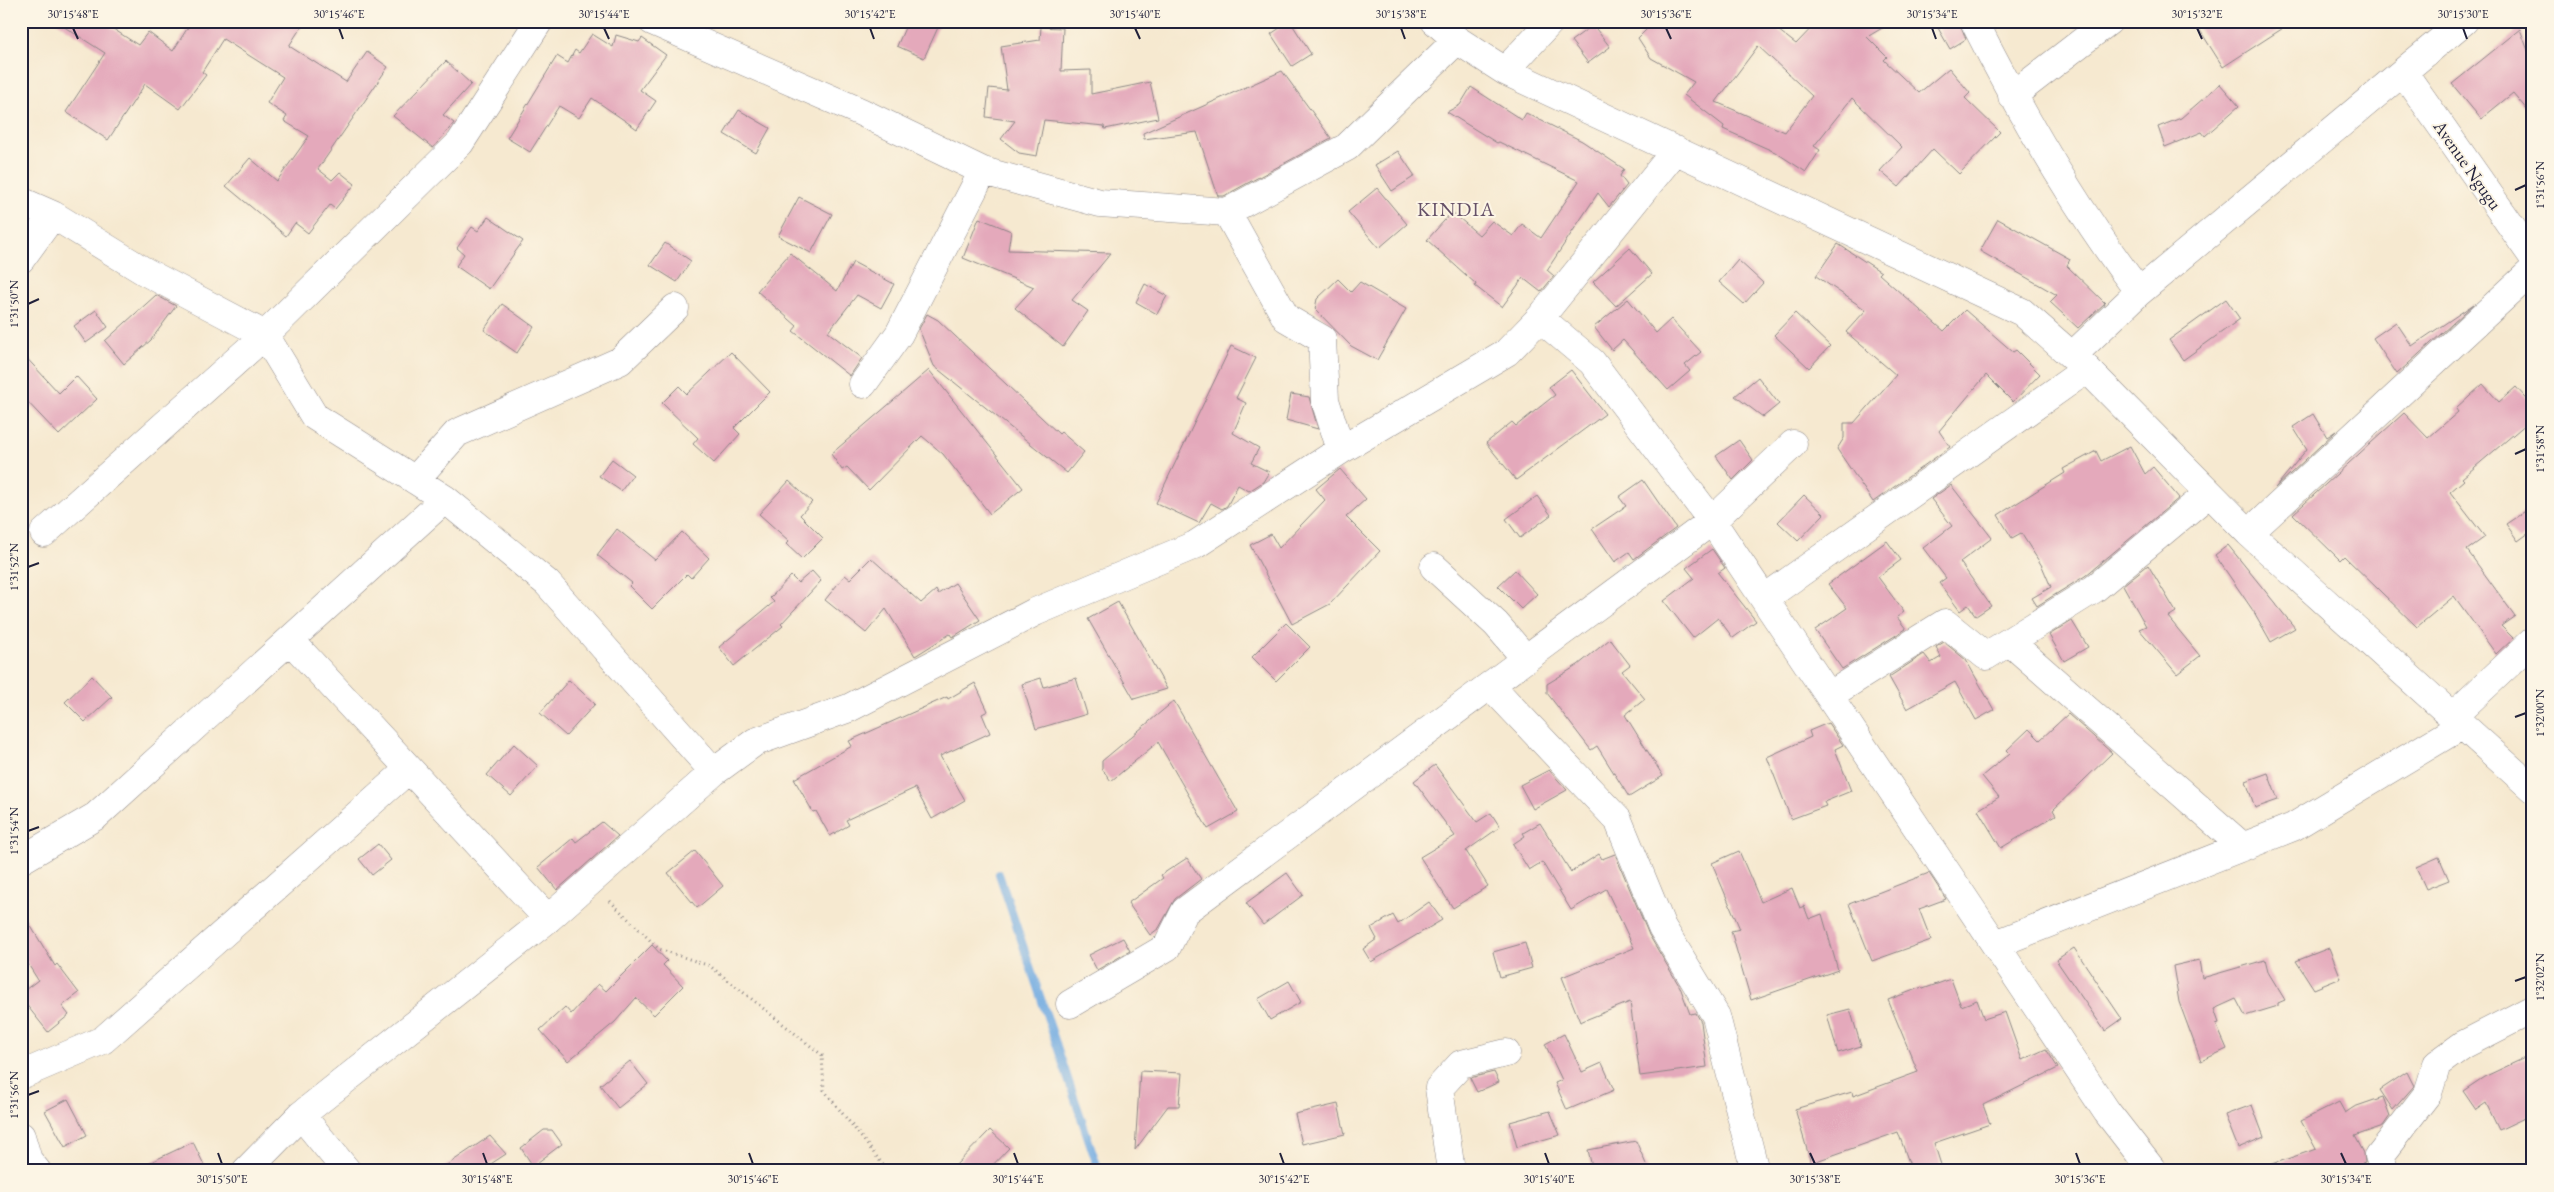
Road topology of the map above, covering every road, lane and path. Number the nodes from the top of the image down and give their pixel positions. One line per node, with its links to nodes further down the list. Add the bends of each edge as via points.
1 (539, 21): 24 (street, via 460,142)
2 (652, 21): 14 (street, via 861,112)
3 (1435, 21): 9 (street)
4 (1520, 21): 10 (street)
5 (1551, 21): 10 (street)
6 (1974, 21): 12 (street)
7 (2109, 21): 12 (street)
8 (2464, 21): 11 (street)
9 (1457, 40): 10 (street); 16 (street, via 1347,147)
10 (1513, 62): 13 (street)
11 (2404, 73): 18 (street, Avenue Ngugu); 21 (street)
12 (2012, 96): 21 (street, via 2115,260)
13 (1676, 150): 23 (street); 25 (street, via 2022,312)
14 (983, 171): 16 (street, via 1100,203); 26 (street, via 900,334)
15 (21, 201): 17 (street)
16 (1227, 212): 28 (street, via 1286,318 1322,339 1325,400)
17 (54, 215): 19 (street); 24 (street, via 144,271)
18 (2533, 257)
19 (21, 259)
20 (2533, 270): 34 (street)
21 (2139, 292): 25 (street)
22 (675, 308): 29 (street, via 620,361 457,433)
23 (1540, 318): 28 (street, via 1507,352); 32 (street, via 1592,362)
24 (265, 335): 29 (street, via 314,416); 33 (street)
25 (2079, 362): 30 (street); 36 (street)
26 (863, 384)
27 (1793, 444): 32 (street)
28 (1341, 450): 45 (street, via 1195,544 1035,612 849,708 755,742)
29 (415, 480): 31 (street)
30 (2208, 494): 34 (street); 39 (street, via 2094,589)
31 (445, 499): 37 (street); 45 (street, via 547,583)
32 (1712, 521): 36 (street); 40 (street)
33 (44, 533)
34 (2249, 533): 43 (street)
35 (1434, 567): 40 (street, via 1496,624)
36 (1765, 598): 42 (street)
37 (290, 640): 44 (street); 48 (street, via 96,816)
38 (2533, 641): 43 (street)
39 (2010, 642): 42 (street, via 1986,656 1945,623); 47 (street)
40 (1526, 659): 41 (street)
41 (1491, 686): 52 (street, via 1185,911 1167,947); 63 (street, via 1618,820 1662,927 1716,1016)
42 (1830, 695): 51 (street)
43 (2456, 722): 46 (street); 47 (street, via 2293,827)
44 (409, 769): 50 (street); 55 (street, via 103,1040)
45 (714, 772): 49 (street)
46 (2533, 790)
47 (2243, 847): 51 (street)
48 (21, 860)
49 (590, 882): 50 (street); 61 (path, via 659,949 710,966 822,1055 824,1090)
50 (548, 919): 56 (street)
51 (1996, 944): 64 (street, via 2108,1112)
52 (1070, 1004)
53 (2533, 1009): 65 (street, via 2463,1045 2437,1064 2428,1093 2379,1156)
54 (1506, 1053): 62 (street, via 1461,1064 1439,1088)
55 (21, 1075)
56 (301, 1115): 59 (street); 60 (street)
57 (21, 1136): 58 (street, via 28,1160)
58 (38, 1171)
59 (246, 1171)
60 (348, 1171)
61 (888, 1171)
62 (1451, 1171)
63 (1755, 1171)
64 (2153, 1171)
65 (2385, 1171)

